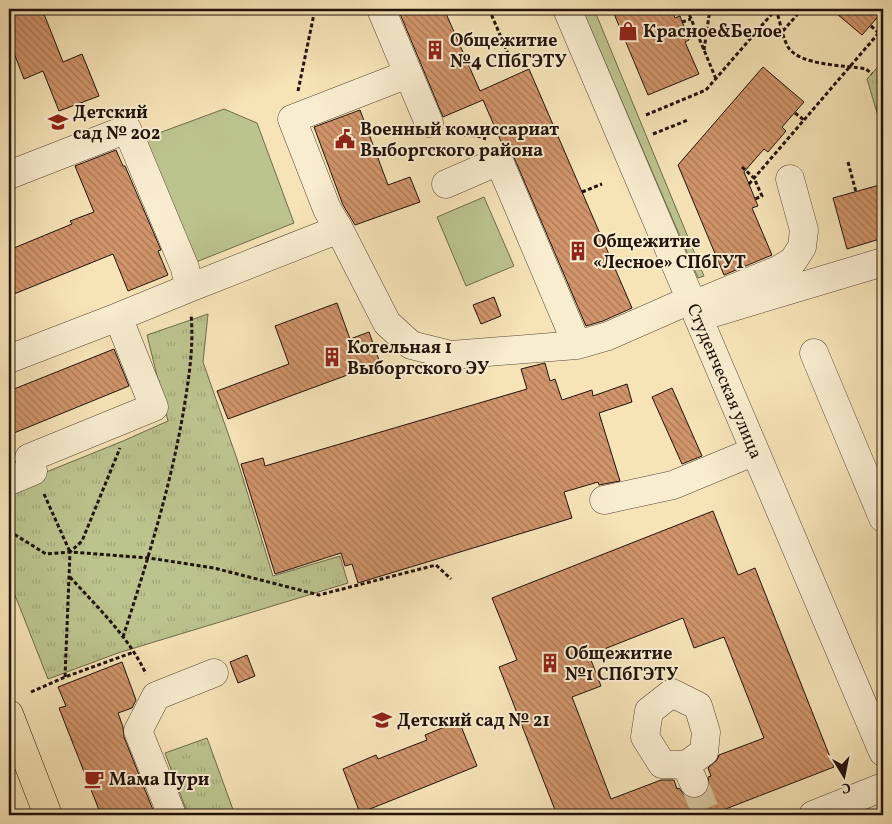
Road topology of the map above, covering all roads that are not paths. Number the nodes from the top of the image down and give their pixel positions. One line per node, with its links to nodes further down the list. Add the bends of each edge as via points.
1 (381, 9): 3 (street)
2 (567, 9): 11 (street, Студенческая улица)
3 (408, 74): 4 (street); 8 (street, via 292,119 327,209)
4 (429, 122)
5 (9, 175): 10 (street, via 127,129 185,268)
6 (790, 179): 11 (street, via 804,230 802,247 793,261)
7 (446, 184): 13 (street, via 499,161)
8 (339, 229): 10 (street); 13 (street, via 387,323 412,346 452,355)
9 (883, 262): 11 (street)
10 (189, 288): 12 (street)
11 (694, 308): 13 (street); 16 (street, Студенческая улица)
12 (118, 317): 15 (street); 17 (street, via 154,407 29,458)
13 (578, 345)
14 (814, 352): 19 (street)
15 (9, 359)
16 (755, 451): 18 (street, via 673,485); 22 (street, Студенческая улица)
17 (21, 476)
18 (604, 500)
19 (883, 518)
20 (214, 673): 27 (street, via 156,696 138,731)
21 (9, 714): 26 (main road)
22 (883, 752)
23 (9, 756): 25 (main road)
24 (883, 788): 28 (street)
25 (31, 815)
26 (48, 815)
27 (172, 815)
28 (813, 815)

